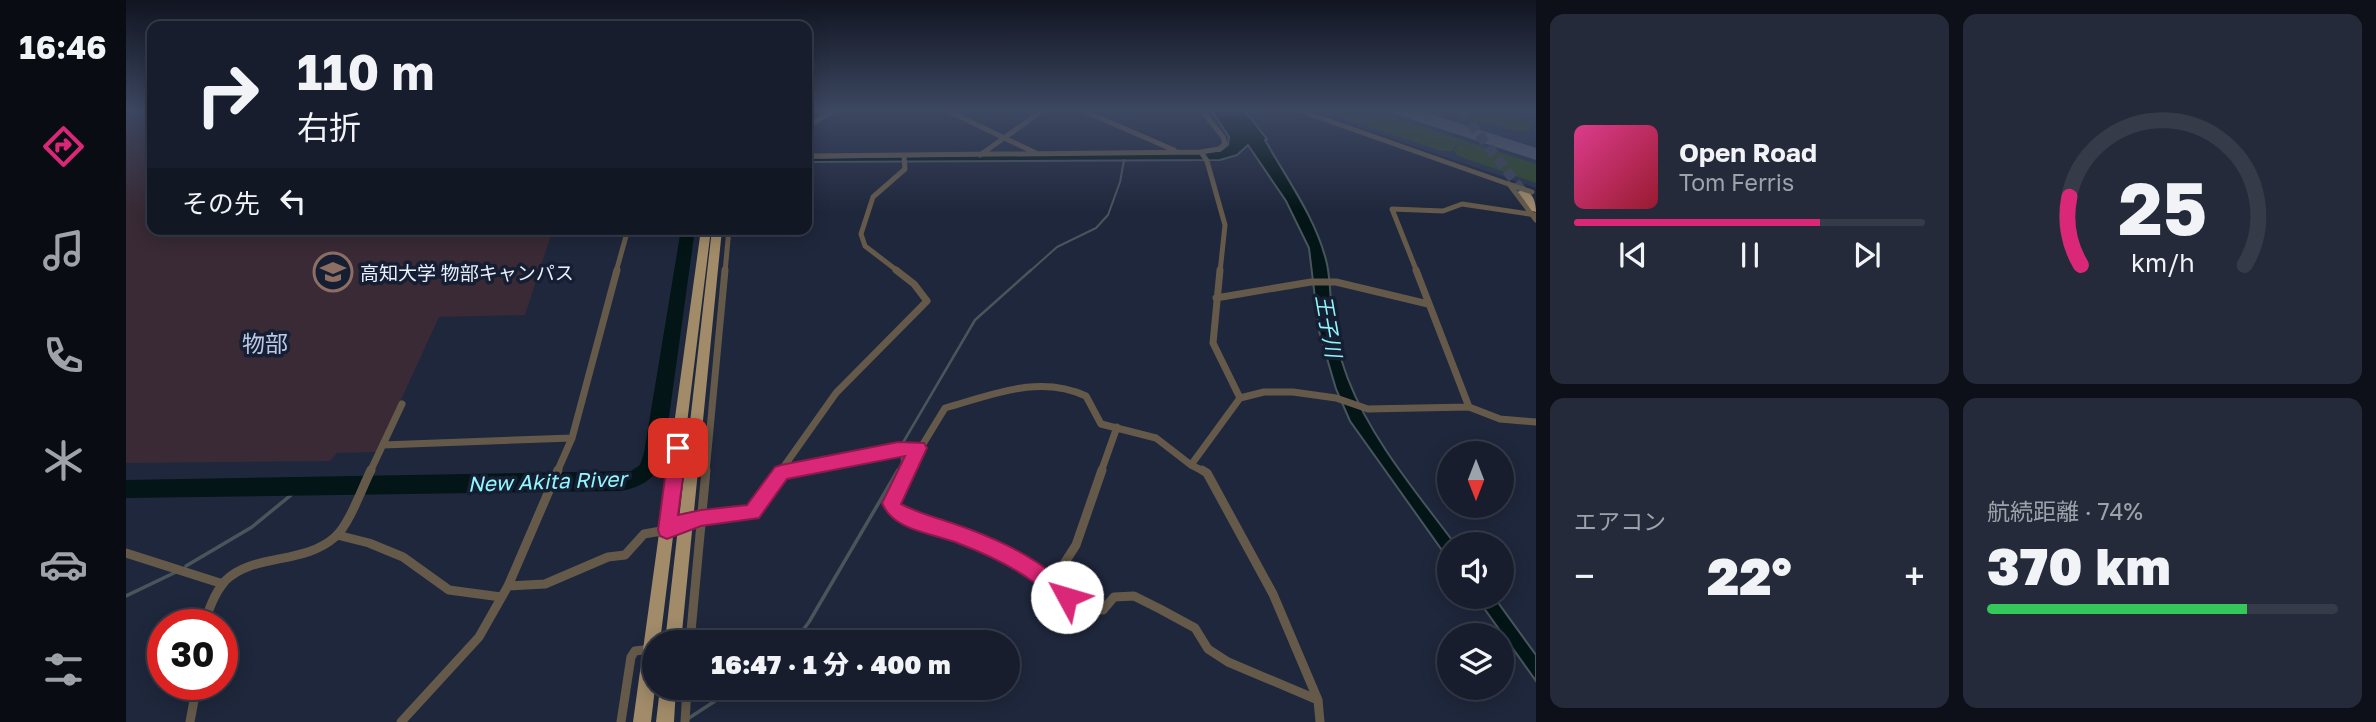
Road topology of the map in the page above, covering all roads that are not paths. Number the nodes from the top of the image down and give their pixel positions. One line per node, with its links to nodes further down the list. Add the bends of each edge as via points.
1 (995, 145): 9 (street)
2 (1018, 145): 8 (street)
3 (1161, 145): 6 (street)
4 (1224, 145): 7 (street)
5 (1397, 145): 12 (street)
6 (1178, 152): 7 (street); 8 (street)
7 (1202, 152): 19 (street, via 1225,225)
8 (1037, 154): 9 (street)
9 (980, 155): 11 (street)
10 (812, 156): 11 (street)
11 (904, 158): 30 (street, via 905,169 873,197 861,233 865,246 914,284 927,301 836,393)
12 (1512, 185): 13 (street, bridge); 14 (street)
13 (1533, 193): 14 (main road)
14 (1535, 214): 20 (street, via 1477,205 1443,211 1392,209)
15 (626, 235): 26 (street)
16 (705, 235): 33 (main road)
17 (716, 235): 32 (main road)
18 (728, 235): 31 (street)
19 (1216, 298): 20 (street, via 1336,282); 21 (street, via 1213,343)
20 (1428, 304): 23 (street)
21 (1240, 398): 23 (street, via 1293,392 1336,398 1368,409); 29 (street)
22 (402, 404): 27 (street)
23 (1469, 407): 24 (street, via 1500,419)
24 (1536, 422)
25 (1117, 427): 28 (street, via 1098,422 1088,396 1031,385 945,408); 29 (street, via 1156,438); 37 (street, via 1076,545)
26 (572, 438): 27 (street); 38 (street)
27 (383, 445): 34 (street)
28 (918, 448): 30 (street); 37 (street, via 891,503 894,509 921,524 1002,552)
29 (1191, 465): 49 (street, via 1207,473 1225,502 1273,594)
30 (781, 473): 31 (street, via 752,512)
31 (701, 518): 32 (street); 43 (street)
32 (683, 522): 33 (street); 42 (main road)
33 (667, 530): 38 (street, via 644,534 625,555 608,557 544,584); 41 (main road)
34 (337, 535): 36 (street, via 303,554 250,565); 39 (street, via 403,557 449,590)
35 (126, 553): 36 (street)
36 (223, 583): 40 (street)
37 (1051, 584): 49 (street, via 1083,610 1103,610 1114,597 1134,596 1195,628 1208,649 1228,662)
38 (508, 586): 39 (street)
39 (501, 597): 51 (street, via 479,637)
40 (209, 609)
41 (654, 630)
42 (674, 630)
43 (691, 630)
44 (642, 650): 52 (street, via 631,657)
45 (196, 700): 50 (street)
46 (645, 700): 53 (main road)
47 (667, 700): 54 (main road)
48 (686, 700): 55 (street)
49 (1318, 700): 56 (street)
50 (190, 722)
51 (401, 722)
52 (621, 722)
53 (642, 722)
54 (665, 722)
55 (685, 722)
56 (1320, 722)

